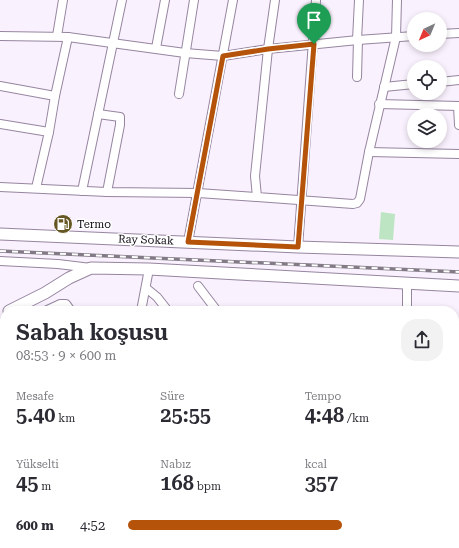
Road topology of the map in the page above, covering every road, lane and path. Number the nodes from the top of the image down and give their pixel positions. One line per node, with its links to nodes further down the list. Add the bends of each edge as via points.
1 (61, 0): 13 (street)
2 (122, 0): 18 (street)
3 (165, 0): 20 (street)
4 (194, 0): 22 (street)
5 (233, 0): 23 (street)
6 (276, 0): 21 (street)
7 (316, 0): 19 (street)
8 (359, 0): 17 (street)
9 (397, 0): 16 (street)
10 (459, 33): 11 (street)
11 (447, 34)
12 (0, 36): 13 (street)
13 (57, 36): 15 (street)
14 (407, 36): 16 (street)
15 (68, 37): 18 (street); 31 (street)
16 (396, 37): 17 (street); 29 (street)
17 (358, 40): 19 (street); 24 (street)
18 (114, 44): 20 (street); 34 (street)
19 (314, 44): 21 (street); 46 (street)
20 (156, 48): 22 (street)
21 (268, 49): 23 (street); 45 (street, via 255,176)
22 (185, 53): 23 (street); 30 (street)
23 (223, 56): 44 (street)
24 (357, 77)
25 (459, 80): 26 (street)
26 (447, 81)
27 (407, 85): 29 (street)
28 (0, 86): 31 (street)
29 (384, 87): 32 (street)
30 (178, 94)
31 (55, 96): 37 (street)
32 (379, 104): 33 (street); 38 (street)
33 (458, 106): 36 (street)
34 (98, 114): 42 (street); 43 (street, via 120,117)
35 (0, 124): 37 (street)
36 (459, 125)
37 (50, 132): 41 (street)
38 (369, 152): 39 (street); 46 (street, via 360,199 357,203)
39 (459, 154)
40 (0, 187): 41 (street)
41 (36, 188): 42 (street)
42 (82, 190): 43 (street)
43 (108, 192): 44 (street)
44 (198, 193): 45 (street); 49 (street)
45 (257, 197): 46 (street)
46 (301, 201): 50 (street)
47 (0, 234): 49 (street, Ray Sokak)
48 (0, 241): 52 (street)
49 (188, 242): 50 (street, Ray Sokak)
50 (298, 247): 51 (street, Ray Sokak)
51 (459, 252)
52 (459, 256)
53 (0, 261): 54 (street)
54 (91, 268): 55 (street); 60 (street)
55 (149, 270): 56 (street); 59 (street)
56 (407, 284): 58 (street); 66 (street)
57 (198, 286): 65 (street)
58 (459, 286)
59 (146, 288): 63 (street); 64 (street)
60 (20, 306)
61 (56, 306): 62 (street)
62 (67, 306)
63 (142, 306)
64 (164, 306)
65 (213, 306)
66 (407, 306)

